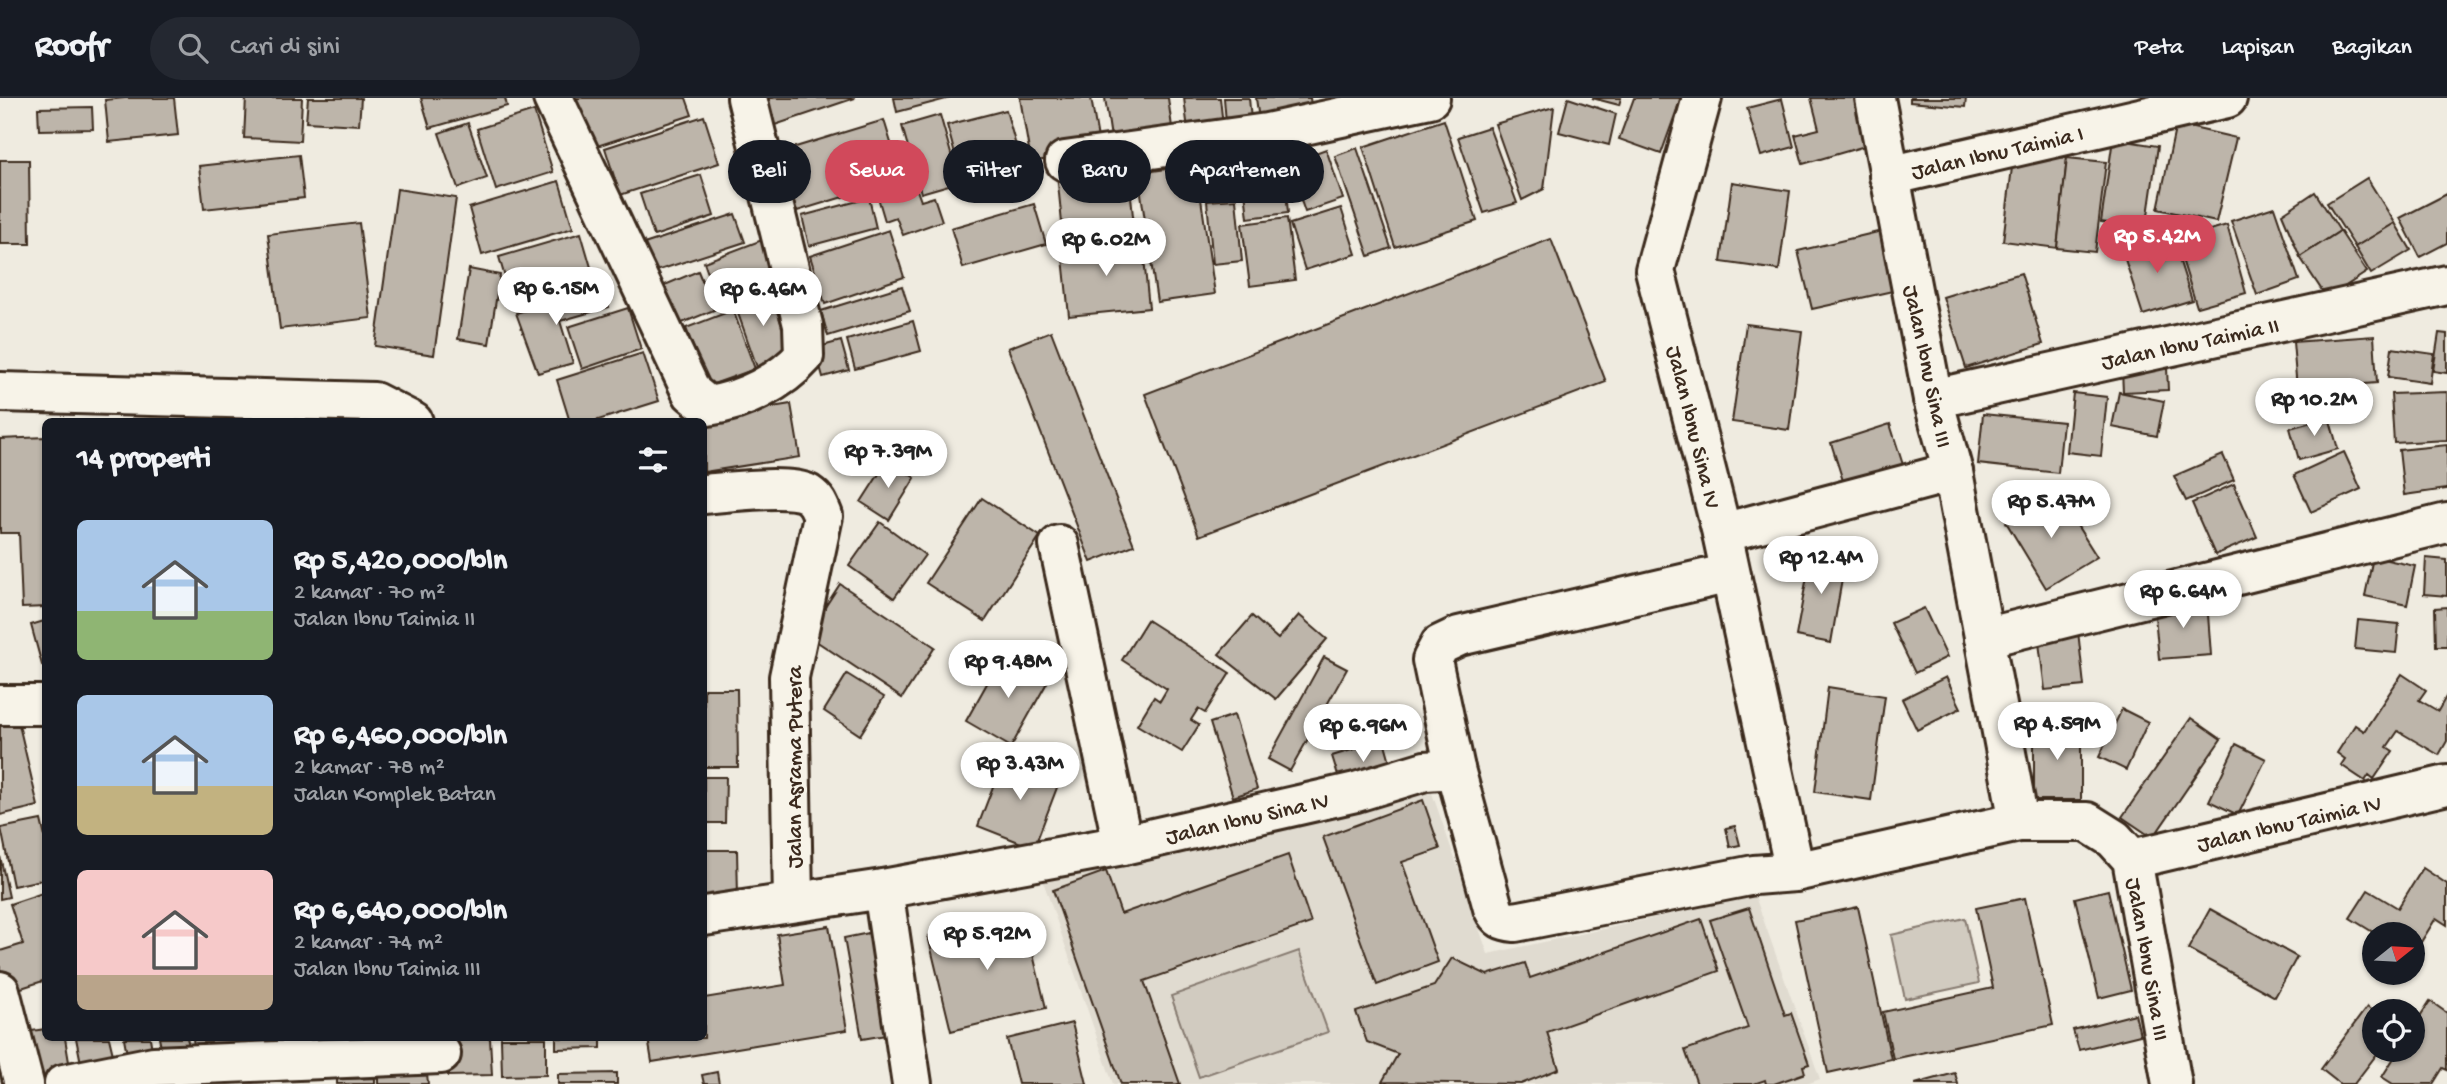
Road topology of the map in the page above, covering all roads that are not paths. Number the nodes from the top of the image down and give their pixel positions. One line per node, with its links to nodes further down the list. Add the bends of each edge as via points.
1 (553, 98): 2 (street, via 692,393 708,406 787,375 804,356 803,325)
2 (747, 98)
3 (1430, 98): 8 (street, via 1267,133)
4 (1702, 98): 17 (street, Jalan Ibnu Sina IV, via 1655,270)
5 (1875, 98): 9 (street, Jalan Ibnu Sina III)
6 (2227, 98): 7 (street, Jalan Ibnu Taimia I)
7 (2128, 109): 9 (street, Jalan Ibnu Taimia I)
8 (1151, 149)
9 (1889, 176): 12 (street, Jalan Ibnu Sina III)
10 (2447, 285): 12 (street, Jalan Ibnu Taimia II)
11 (0, 392): 13 (street, via 374,402)
12 (1933, 399): 14 (street, Jalan Ibnu Sina III)
13 (405, 418)
14 (1953, 472): 17 (street); 20 (street, Jalan Ibnu Sina III)
15 (707, 494): 30 (street, Jalan Asrama Putera, via 767,489 806,492 818,502 823,516 789,677)
16 (2447, 523): 20 (street)
17 (1722, 533): 19 (street, Jalan Ibnu Sina IV)
18 (1059, 545): 26 (street)
19 (1730, 573): 23 (street, via 1459,636 1440,645 1432,660); 28 (street, Jalan Ibnu Sina IV)
20 (1984, 638): 25 (street, Jalan Ibnu Sina III)
21 (0, 705): 22 (street)
22 (42, 705)
23 (1455, 769): 26 (street, Jalan Ibnu Sina IV, via 1425,771 1356,792); 28 (street, via 1493,908 1498,918 1506,921 1754,875)
24 (2447, 785): 27 (street, Jalan Ibnu Taimia IV)
25 (2019, 822): 27 (street, Jalan Ibnu Sina III, via 2087,822 2114,839); 28 (street)
26 (1123, 845): 29 (street, Jalan Ibnu Sina IV)
27 (2132, 859): 38 (street, Jalan Ibnu Sina III)
28 (1795, 872)
29 (883, 889): 30 (street, Jalan Ibnu Sina IV); 37 (street)
30 (793, 901): 31 (street, Jalan Ibnu Sina IV)
31 (707, 915)
32 (0, 991): 35 (street)
33 (441, 1054): 34 (street)
34 (303, 1061): 36 (street, via 154,1066)
35 (24, 1084)
36 (64, 1084)
37 (912, 1084)
38 (2172, 1084)

